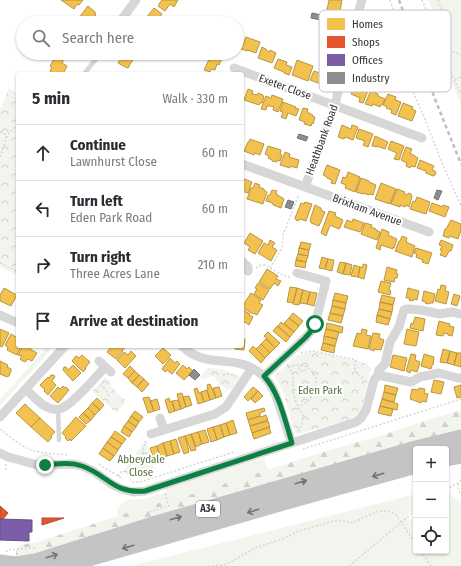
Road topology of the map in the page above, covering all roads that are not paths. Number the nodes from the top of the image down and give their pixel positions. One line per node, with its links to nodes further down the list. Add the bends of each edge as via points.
1 (124, 0): 3 (street)
2 (362, 0): 4 (street, Heathbank Road)
3 (134, 3): 5 (street)
4 (359, 10)
5 (124, 16)
6 (95, 60): 8 (lane)
7 (234, 68): 10 (street, Exeter Close)
8 (86, 72)
9 (338, 92): 10 (street, Heathbank Road)
10 (335, 105): 11 (street, Exeter Close); 13 (street, Heathbank Road)
11 (422, 138)
12 (244, 165): 13 (street, Brixham Avenue)
13 (303, 187): 14 (street, Brixham Avenue)
14 (429, 232)
15 (244, 263): 16 (street)
16 (248, 271)
17 (296, 273): 26 (street, via 330,282 313,329)
18 (461, 314): 25 (street, via 404,310 399,327 390,342 385,364)
19 (0, 315): 20 (street)
20 (16, 322)
21 (60, 348): 28 (street)
22 (184, 348): 24 (street, via 197,357 239,363)
23 (105, 367): 29 (street, via 70,403)
24 (252, 368): 26 (street); 32 (street, via 223,409 215,414)
25 (378, 375): 27 (street, via 411,382 420,377 439,373); 37 (street, via 360,420)
26 (264, 376): 37 (street, via 276,394)
27 (461, 378)
28 (26, 389): 29 (street, via 44,405); 30 (street)
29 (58, 409): 35 (lane)
30 (0, 417)
31 (160, 418): 32 (street)
32 (164, 430): 33 (street)
33 (148, 437)
34 (461, 438): 36 (highway, A34)
35 (60, 440)
36 (428, 446)
37 (294, 447): 41 (street, via 139,492 122,489 78,465 38,465)
38 (413, 450): 43 (highway, A34, one-way to 38, via 15,565 35,562)
39 (461, 455): 40 (highway)
40 (449, 457)
41 (3, 458)
42 (413, 466): 44 (highway, A34, one-way to 44)
43 (3, 559)
44 (61, 566)

